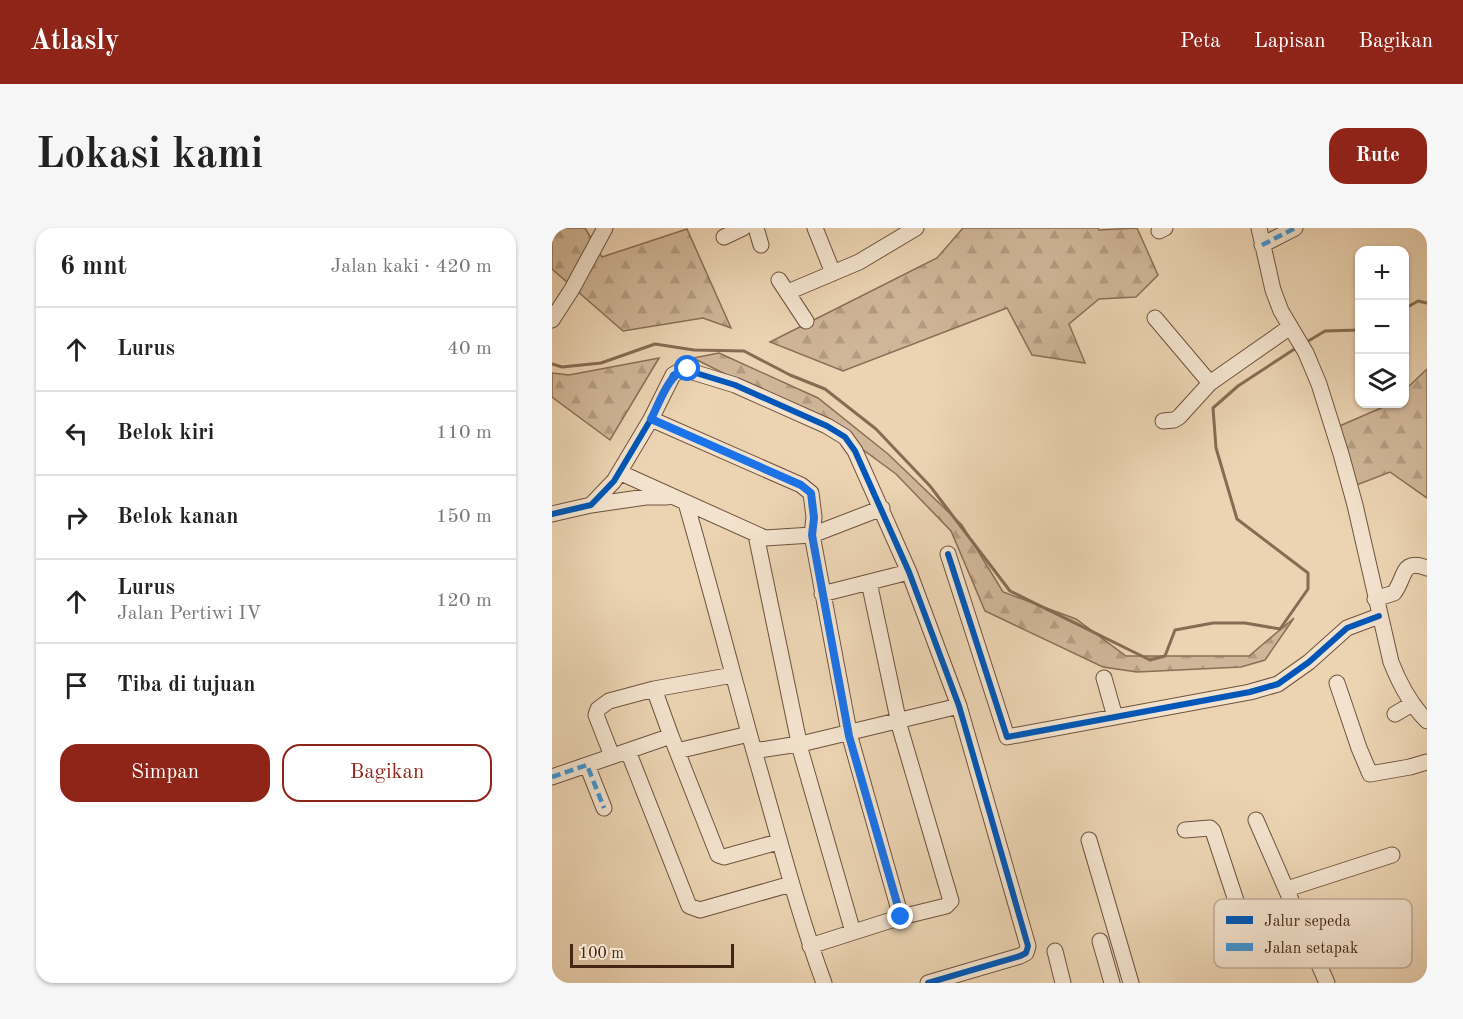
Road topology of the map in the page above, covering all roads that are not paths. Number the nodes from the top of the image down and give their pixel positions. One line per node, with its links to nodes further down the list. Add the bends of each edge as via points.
1 (605, 228): 13 (street)
2 (743, 228): 8 (street)
3 (756, 228): 9 (street)
4 (815, 228): 11 (street)
5 (916, 228): 11 (street)
6 (1259, 228): 10 (street)
7 (1295, 228): 10 (street)
8 (724, 237)
9 (761, 245)
10 (1262, 245): 15 (street, via 1273,290)
11 (833, 273): 14 (street, via 783,286)
12 (1155, 318): 16 (street)
13 (552, 320)
14 (806, 321)
15 (1293, 332): 16 (street); 31 (street, via 1306,353 1341,454)
16 (1210, 383): 18 (street, via 1179,417)
17 (651, 419): 19 (street); 22 (street, via 674,375 683,369 735,385 837,430 855,451); 25 (street, via 807,489 814,518)
18 (1162, 421)
19 (621, 473): 20 (street); 21 (street)
20 (679, 500): 21 (street, via 656,496); 24 (street); 33 (street)
21 (591, 505): 23 (street)
22 (882, 508): 25 (street); 28 (street)
23 (552, 514)
24 (756, 535): 25 (street); 46 (street)
25 (812, 535): 30 (street)
26 (948, 554): 40 (street, via 1007,737)
27 (1427, 568): 31 (street, via 1412,564 1394,593)
28 (909, 572): 29 (street); 38 (street)
29 (869, 582): 30 (street); 41 (street)
30 (822, 594): 43 (street)
31 (1375, 599): 32 (street)
32 (1379, 616): 37 (street, via 1391,662); 40 (street, via 1347,628 1278,684)
33 (733, 675): 36 (street); 44 (street)
34 (1104, 678): 40 (street)
35 (1338, 683): 51 (street, via 1370,774)
36 (654, 689): 45 (street); 50 (street, via 609,701 598,709 596,715)
37 (1412, 704): 39 (street); 42 (street)
38 (959, 706): 41 (street); 71 (street, via 1028,946 1020,956)
39 (1395, 714)
40 (1115, 717)
41 (899, 720): 43 (street); 64 (street, via 951,901 946,906)
42 (1427, 721)
43 (849, 732): 46 (street); 64 (street)
44 (749, 734): 48 (street); 49 (street)
45 (671, 736): 47 (street); 48 (street)
46 (800, 744): 49 (street); 65 (street)
47 (628, 751): 50 (street); 60 (street, via 689,906 700,910)
48 (677, 751): 58 (street, via 718,855 724,857)
49 (754, 751): 58 (street)
50 (612, 756): 52 (street)
51 (1427, 762)
52 (587, 765): 53 (street); 54 (street)
53 (552, 777)
54 (604, 808)
55 (1256, 820): 61 (street)
56 (1185, 830): 62 (street, via 1213,831)
57 (1089, 840): 74 (street)
58 (778, 842): 60 (street)
59 (1392, 855): 61 (street)
60 (791, 884): 67 (street)
61 (1287, 889): 63 (street)
62 (1235, 899)
63 (1291, 899)
64 (901, 917): 65 (street)
65 (853, 932): 67 (street)
66 (1100, 940): 73 (street)
67 (810, 946): 70 (street)
68 (1055, 951): 72 (street)
69 (1320, 968): 75 (street)
70 (824, 983)
71 (927, 983)
72 (1063, 983)
73 (1112, 983)
74 (1131, 983)
75 (1327, 983)

